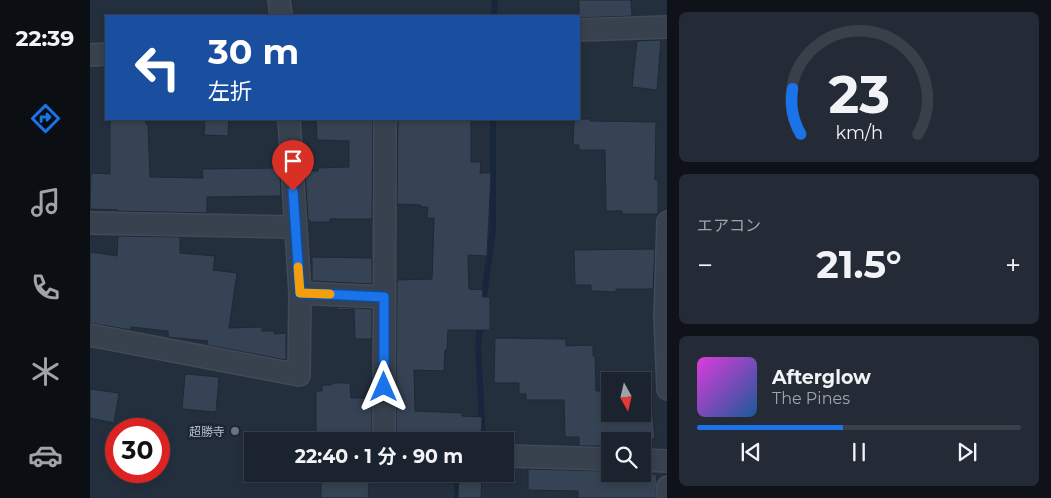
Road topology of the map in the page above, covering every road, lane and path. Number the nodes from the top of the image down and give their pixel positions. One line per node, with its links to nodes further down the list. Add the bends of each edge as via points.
1 (279, 0): 2 (street)
2 (281, 15)
3 (667, 27): 4 (street)
4 (580, 30)
5 (105, 54): 6 (street)
6 (90, 55)
7 (289, 120): 11 (street)
8 (385, 120): 13 (street)
9 (667, 222): 15 (street, via 664,316)
10 (90, 223): 11 (street)
11 (295, 226): 12 (street)
12 (300, 293): 13 (street); 14 (street, via 299,375)
13 (384, 297): 16 (street)
14 (90, 335)
15 (667, 389)
16 (384, 432)
17 (514, 456): 18 (street)
18 (601, 459)
19 (651, 460): 20 (street)
20 (667, 461)
21 (667, 487): 22 (street)
22 (667, 498)

